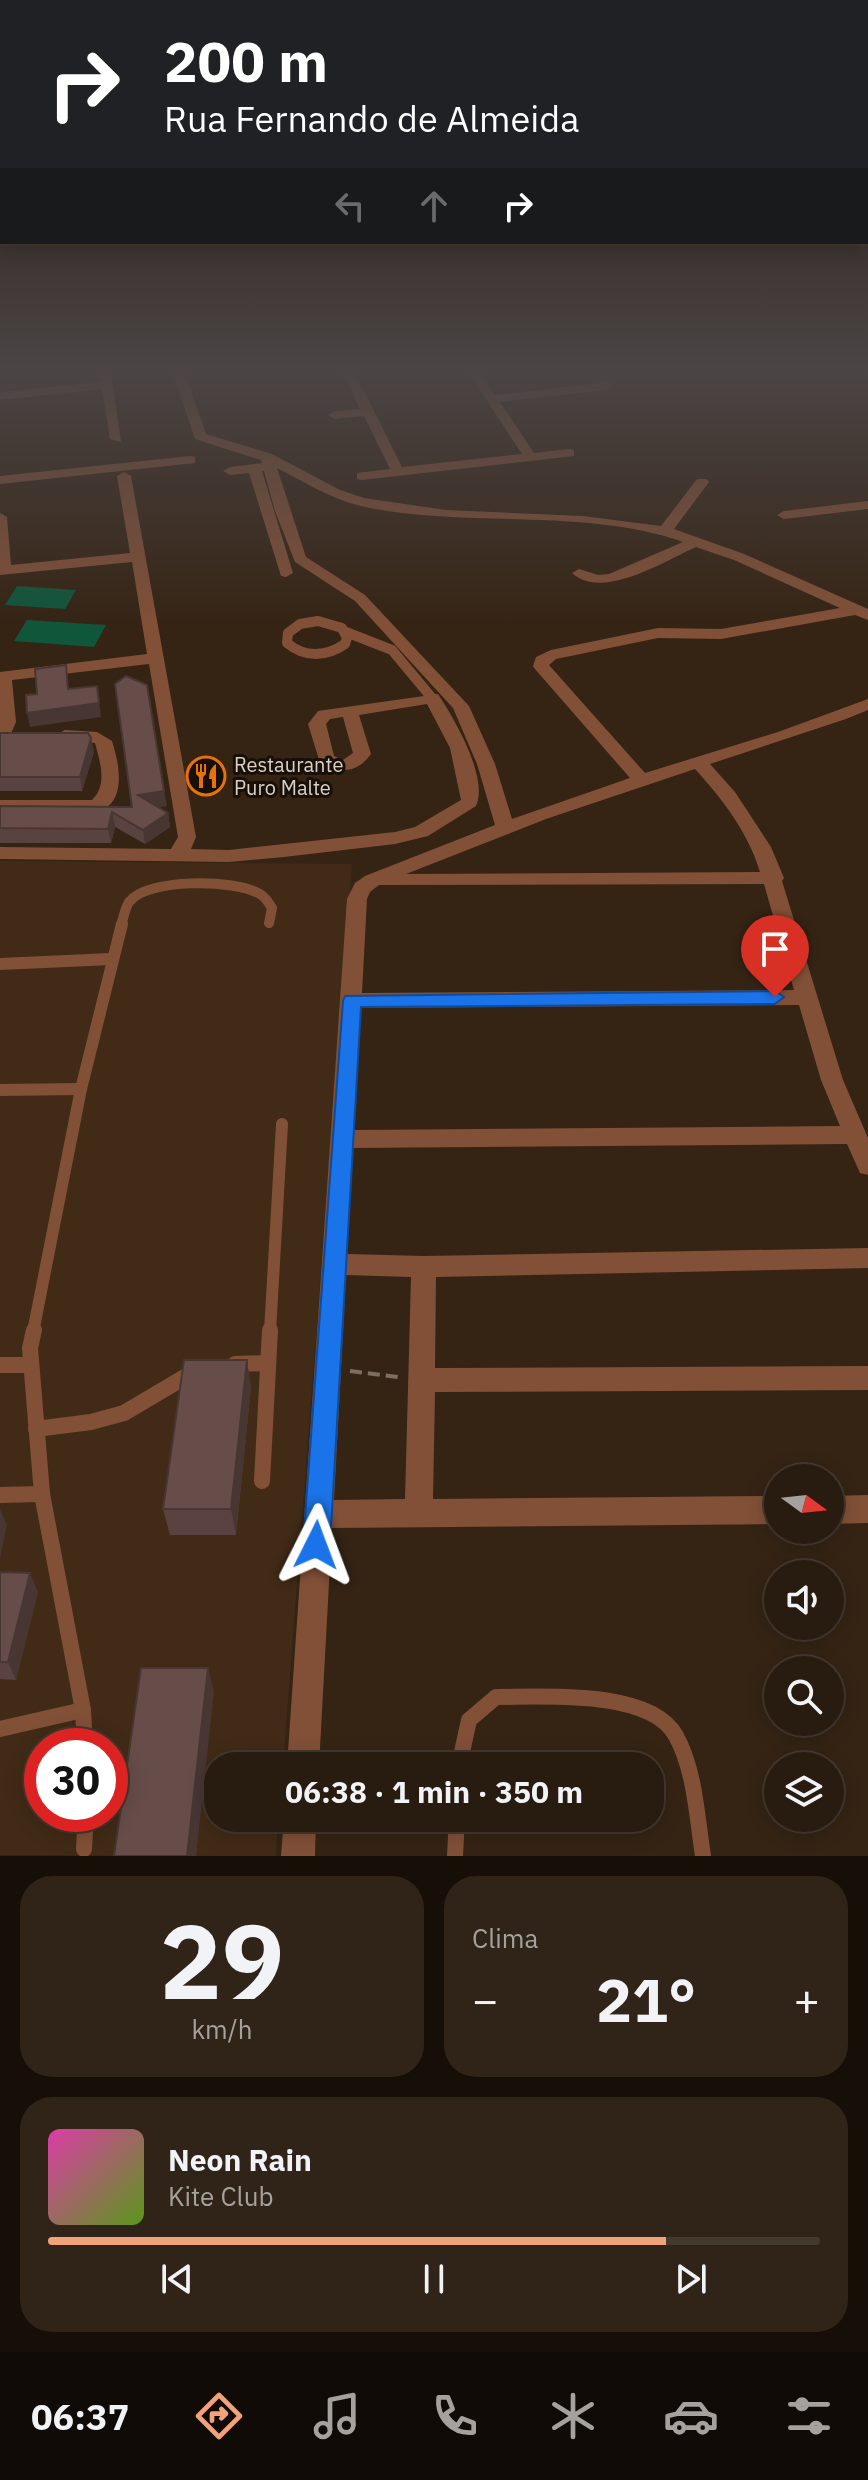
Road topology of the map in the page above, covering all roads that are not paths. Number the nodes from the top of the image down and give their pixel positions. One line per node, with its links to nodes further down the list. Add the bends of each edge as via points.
1 (240, 454): 7 (street)
2 (389, 454): 9 (street)
3 (528, 454): 5 (street)
4 (563, 454): 5 (street)
5 (530, 457): 9 (street)
6 (190, 460): 12 (street)
7 (263, 464): 8 (street); 17 (street, via 362,502); 21 (street); 35 (street, via 300,559 360,598 461,706)
8 (230, 471)
9 (398, 472): 11 (street)
10 (124, 476): 19 (street)
11 (362, 476)
12 (0, 480)
13 (702, 482): 17 (street)
14 (868, 505): 15 (street)
15 (784, 515)
16 (0, 517): 20 (street)
17 (665, 531): 18 (street)
18 (697, 541): 22 (street, via 612,578 597,580); 23 (street)
19 (136, 557): 20 (street); 25 (street)
20 (2, 570)
21 (286, 573)
22 (579, 573)
23 (862, 612): 33 (street, via 721,634 658,633 542,660 541,666)
24 (346, 632): 24 (lane, via 336,624 309,622 293,628 286,638 299,652 320,654 339,648); 27 (lane, via 392,650)
25 (155, 658): 26 (street); 37 (street, via 187,837)
26 (2, 676): 30 (street)
27 (432, 698): 29 (street); 37 (street, via 451,727 470,794 470,802 452,816 395,838 229,856)
28 (868, 704): 32 (street)
29 (349, 710)
30 (7, 734)
31 (46, 735): 34 (street, via 87,735 103,741 112,789 108,799 97,806)
32 (699, 762): 33 (street); 39 (street, via 743,817)
33 (641, 780): 35 (street)
34 (0, 806)
35 (505, 828): 38 (street)
36 (0, 853): 37 (street)
37 (176, 855)
38 (434, 856): 40 (street); 41 (street)
39 (774, 878): 40 (street); 45 (street)
40 (439, 880): 41 (street)
41 (372, 881): 46 (street, via 357,899)
42 (269, 923): 43 (lane, via 272,908 263,895 243,887 217,883 141,892 128,903)
43 (111, 959): 44 (lane); 47 (lane)
44 (0, 964)
45 (805, 997): 46 (street); 50 (street)
46 (352, 1001): 51 (street)
47 (81, 1089): 48 (lane); 58 (lane, via 37,1304)
48 (0, 1090)
49 (282, 1124): 56 (lane)
50 (855, 1135): 51 (street); 52 (street)
51 (341, 1139): 54 (street)
52 (868, 1166)
53 (868, 1258): 55 (street)
54 (333, 1264): 55 (street); 69 (street)
55 (424, 1267): 60 (street)
56 (266, 1363): 61 (lane, via 202,1368 175,1379 125,1413); 62 (lane)
57 (0, 1365): 58 (lane)
58 (30, 1365): 61 (lane)
59 (868, 1378): 60 (street)
60 (422, 1380): 68 (street)
61 (36, 1429): 63 (lane)
62 (262, 1481)
63 (42, 1494): 64 (lane); 70 (lane)
64 (0, 1495)
65 (868, 1509): 67 (street)
66 (764, 1510): 68 (street)
67 (844, 1510)
68 (419, 1512): 69 (street)
69 (318, 1514): 73 (street)
70 (83, 1710): 71 (lane); 72 (lane)
71 (84, 1728)
72 (0, 1729)
73 (304, 1752)
74 (462, 1752): 81 (lane, via 469,1720 496,1697 617,1701 649,1711 675,1732)
75 (85, 1832): 78 (lane)
76 (299, 1832): 79 (street)
77 (456, 1832): 80 (lane)
78 (84, 1849)
79 (298, 1856)
80 (455, 1856)
81 (703, 1856)

